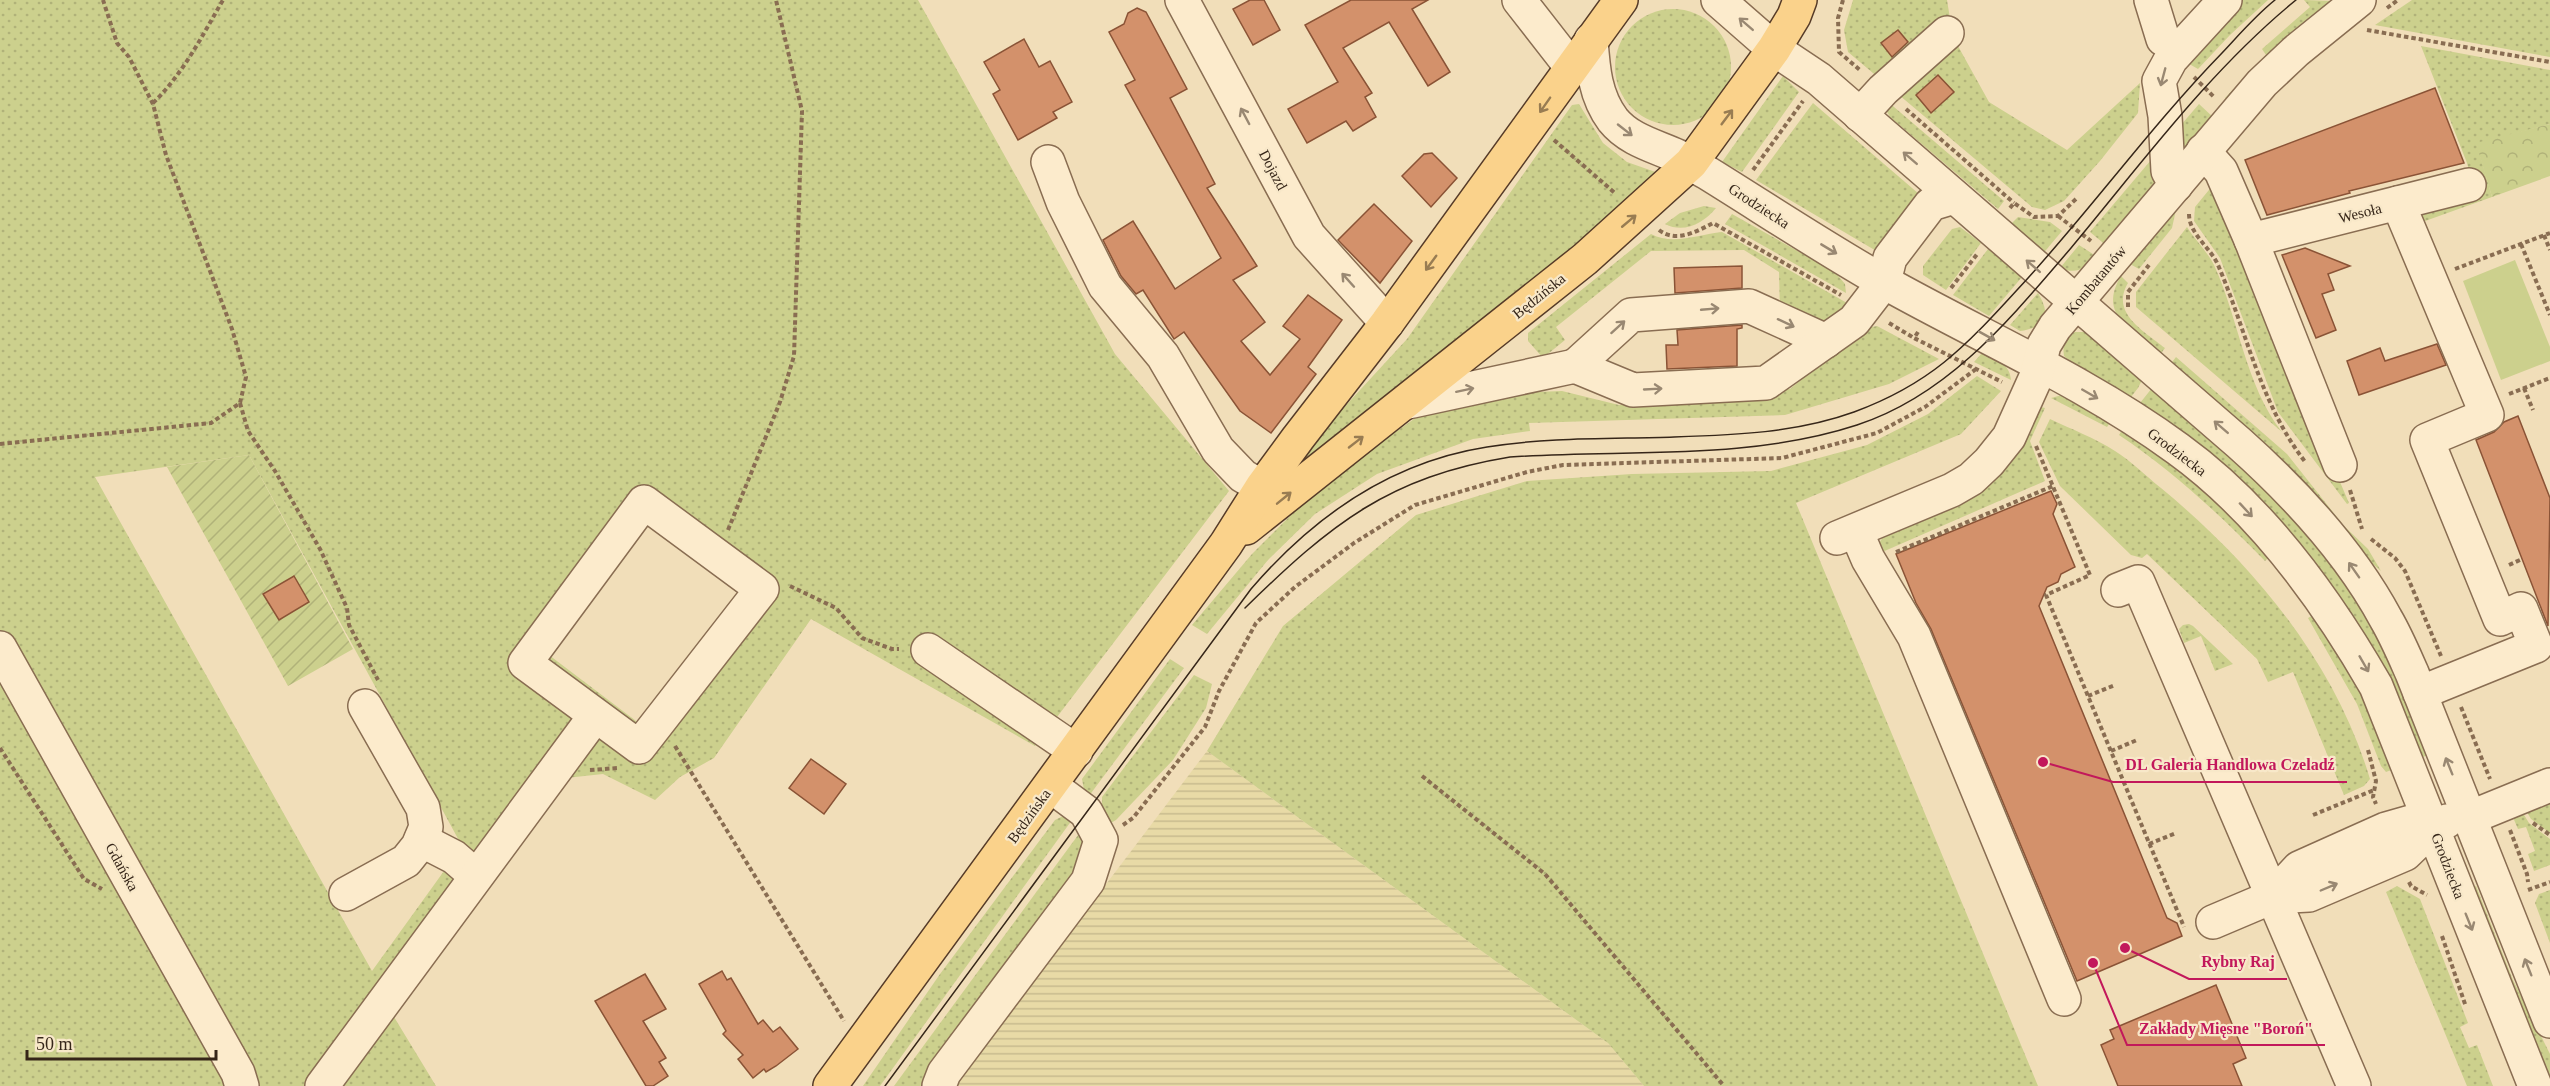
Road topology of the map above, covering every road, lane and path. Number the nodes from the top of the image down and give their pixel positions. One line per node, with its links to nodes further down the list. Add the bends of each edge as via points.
1 (103, 0): 22 (path, via 117,43 129,57)
2 (223, 0): 22 (path, via 191,55)
3 (776, 0): 75 (path, via 802,111 794,356 780,402)
4 (1182, 0): 55 (street, Dojazd, one-way to 4, via 1309,236)
5 (1519, 0): 19 (street)
6 (1621, 0): 14 (main road, Będzińska)
7 (1718, 0): 15 (street, one-way to 7)
8 (1800, 0): 15 (main road, Będzińska)
9 (1844, 0): 17 (path, via 1838,18)
10 (2151, 0): 16 (street)
11 (2225, 0): 16 (street)
12 (2356, 8): 18 (path); 24 (street, Kombatantów, via 2296,51)
13 (1947, 33): 21 (street)
14 (1591, 40): 19 (main road, Będzińska); 28 (street, Grodziecka, one-way to 28, via 1594,79 1614,121 1646,144)
15 (1774, 49): 20 (street); 28 (main road, Będzińska, one-way to 15)
16 (2167, 49): 24 (path, via 2178,66 2188,71); 32 (street, one-way to 32, via 2159,81 2168,171)
17 (1839, 52): 20 (path); 21 (path)
18 (2550, 62)
19 (1572, 68): 25 (main road, Będzińska, one-way to 25)
20 (1819, 80): 23 (street); 30 (path)
21 (1883, 90): 23 (street); 34 (path)
22 (153, 104): 64 (path, via 166,155 235,338 246,376)
23 (1860, 115): 31 (street, one-way to 23)
24 (2232, 115): 26 (street, Kombatantów)
25 (1533, 123): 36 (path); 55 (main road, Będzińska, one-way to 55)
26 (2203, 152): 32 (street, Kombatantów); 43 (street, via 2221,171)
27 (1048, 162): 72 (street, via 1063,202 1105,286 1163,356 1218,450 1243,476)
28 (1691, 164): 30 (street, Grodziecka); 36 (main road, Będzińska)
29 (2469, 185): 35 (street, Wesoła)
30 (1737, 191): 39 (path); 48 (street, Grodziecka, one-way to 48)
31 (1954, 197): 40 (street); 48 (street, via 1947,217 1908,269)
32 (2183, 197): 38 (path); 46 (street, Kombatantów); 69 (path, via 2191,227 2217,263 2267,400)
33 (2076, 199): 37 (path)
34 (2014, 202): 37 (path, via 2034,217); 40 (path)
35 (2398, 203): 43 (street, Wesoła); 49 (street)
36 (1639, 213): 39 (path, via 1665,234 1689,236); 63 (main road, Będzińska, one-way to 36)
37 (2058, 216): 46 (path)
38 (2184, 218)
39 (1713, 223): 51 (path)
40 (1994, 232): 50 (street, one-way to 40); 52 (path)
41 (2550, 233): 42 (path)
42 (2544, 235): 44 (path); 45 (path)
43 (2251, 240): 70 (street)
44 (2521, 244): 49 (path, via 2446,273 2453,292); 54 (path)
45 (2550, 250)
46 (2114, 259): 50 (street, Kombatantów)
47 (2151, 262): 53 (path, via 2128,292 2128,307)
48 (1884, 282): 51 (street); 52 (street, Grodziecka)
49 (2438, 299): 65 (street)
50 (2078, 303): 61 (street, Kombatantów, via 2044,345); 83 (street, one-way to 50, via 2386,618 2335,543 2272,473)
51 (1864, 308): 56 (path); 57 (street, via 1854,321)
52 (1935, 309): 56 (path); 61 (street, Grodziecka, one-way to 61)
53 (2133, 314)
54 (2550, 315)
55 (1387, 323): 72 (main road, Będzińska)
56 (1914, 338): 59 (path)
57 (1826, 342): 58 (street, one-way to 57, via 1633,390 1766,384); 58 (street, one-way to 57, via 1631,315 1749,306)
58 (1575, 366): 63 (street, one-way to 58)
59 (1976, 369): 61 (path); 102 (path, via 1925,407 1876,433 1782,458 1563,465 1415,505 1354,543 1256,623 1219,691 1205,728 1132,818)
60 (2550, 378): 62 (path)
61 (2034, 380): 99 (street, Grodziecka, one-way to 99, via 2125,414 2179,449 2231,494 2281,547 2345,631 2376,686); 114 (street, Kombatantów, via 2009,437 1971,479 1847,535 1868,559 1914,636)
62 (2524, 388): 65 (path); 66 (path)
63 (1408, 402): 76 (main road, Będzińska, one-way to 63)
64 (240, 403): 68 (path, via 211,423); 84 (path, via 248,431 320,549 347,608)
65 (2483, 405): 83 (street, via 2487,415 2427,440 2500,619 2521,609 2536,646)
66 (2533, 410)
67 (2033, 440): 71 (path)
68 (0, 444)
69 (2296, 451)
70 (2340, 465)
71 (2053, 486): 77 (path); 85 (path, via 2090,575 2046,595)
72 (1262, 487): 76 (main road, Będzińska)
73 (2354, 503): 74 (path)
74 (2363, 532)
75 (724, 539)
76 (1226, 544): 91 (main road, Będzińska)
77 (1891, 554)
78 (784, 583): 81 (path, via 836,608 862,638 892,649)
79 (2118, 590): 111 (street, via 2138,582)
80 (0, 648): 109 (street, Gdańska)
81 (928, 650): 91 (street)
82 (2115, 685): 85 (path)
83 (2420, 693): 98 (street, one-way to 83)
84 (373, 696): 101 (street, via 423,808 426,827)
85 (2088, 696): 92 (path)
86 (595, 716): 86 (street, via 639,747 762,589 644,502 525,663); 105 (street)
87 (672, 740): 117 (path, via 846,1023)
88 (2137, 740): 92 (path)
89 (0, 748): 109 (path, via 84,879 98,889)
90 (2367, 748): 96 (path)
91 (1076, 751): 95 (main road, Będzińska)
92 (2111, 752): 104 (path)
93 (1422, 776): 122 (path, via 1545,874)
94 (2550, 785): 98 (street)
95 (1051, 786): 102 (street, via 1086,812); 117 (main road, Będzińska)
96 (2375, 789): 97 (path); 103 (path, via 2373,797)
97 (2313, 815)
98 (2468, 815): 99 (street); 116 (street, one-way to 98)
99 (2433, 827): 103 (street, via 2405,854); 124 (street, Grodziecka, one-way to 124)
100 (2176, 833): 104 (path)
101 (421, 840): 105 (street, via 454,857); 108 (street, via 405,861)
102 (1101, 840): 121 (street, via 1088,881 944,1073)
103 (2392, 843): 110 (path, via 2411,886); 111 (street, via 2309,896)
104 (2149, 844): 112 (path)
105 (476, 876): 119 (street)
106 (2550, 882): 107 (path)
107 (2528, 890)
108 (346, 894)
109 (138, 895): 118 (street, Gdańska)
110 (2428, 896)
111 (2272, 897): 112 (street); 123 (street)
112 (2200, 928)
113 (2439, 929): 115 (path)
114 (2064, 999)
115 (2466, 1007)
116 (2550, 1021)
117 (865, 1039): 120 (main road, Będzińska)
118 (242, 1086)
119 (322, 1086)
120 (830, 1086)
121 (939, 1086)
122 (1724, 1086)
123 (2354, 1086)
124 (2535, 1086)

